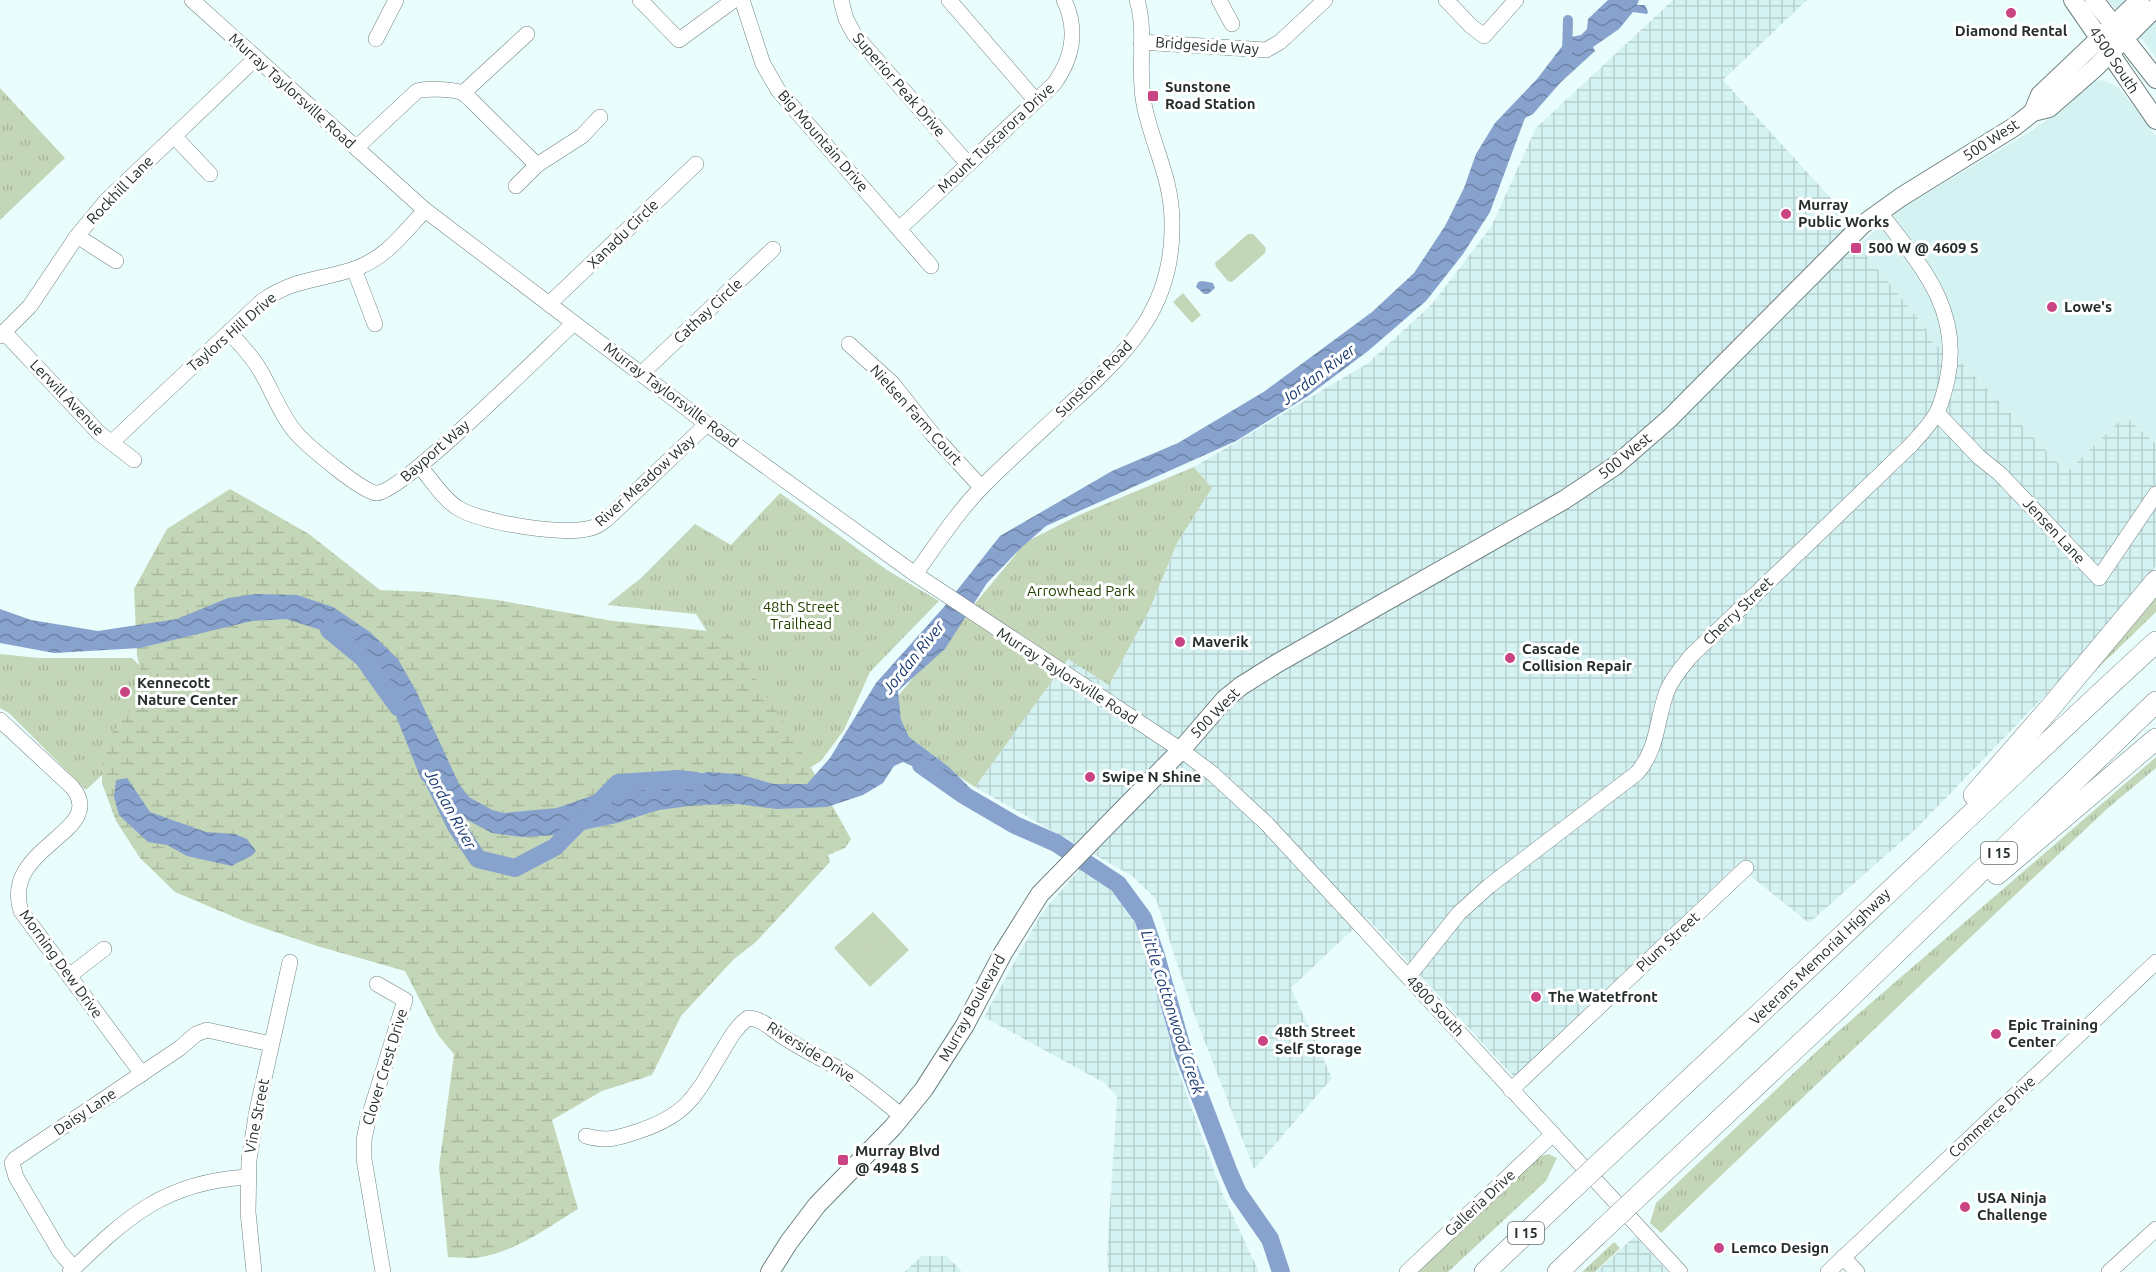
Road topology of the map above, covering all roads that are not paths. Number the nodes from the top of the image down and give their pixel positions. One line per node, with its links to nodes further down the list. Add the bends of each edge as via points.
1 (192, 0): 25 (street, Murray Taylorsville Road)
2 (396, 0): 23 (street)
3 (640, 0): 4 (street, via 679,40)
4 (734, 0)
5 (742, 0): 41 (street, Big Mountain Drive, via 769,77)
6 (841, 0): 35 (street, Superior Peak Drive, via 854,34)
7 (949, 0): 28 (street)
8 (1064, 0): 28 (street, Mount Tuscarora Drive, via 1072,22 1070,53 1061,75)
9 (1137, 0): 22 (street, Sunstone Road)
10 (1219, 0): 19 (street)
11 (1312, 0): 22 (street, Bridgeside Way, via 1268,40)
12 (1325, 0): 22 (street, Bridgeside Way, via 1266,50)
13 (1446, 0): 14 (street, via 1484,36)
14 (1516, 0)
15 (2073, 0): 21 (main road, 4500 South)
16 (2094, 0): 21 (main road, 4500 South)
17 (2139, 0): 21 (main road, 500 West)
18 (2156, 7): 21 (main road, 500 West)
19 (1232, 24)
20 (527, 34): 27 (street)
21 (2112, 34): 24 (main road, 500 West); 26 (main road, 4500 South); 29 (main road, 500 West, via 2040,95)
22 (1141, 36): 59 (street, Sunstone Road, via 1143,101 1169,186 1173,220 1171,253 1157,302 1127,350)
23 (376, 39)
24 (2110, 53): 29 (main road, 500 West, via 2049,108); 31 (main road, 4500 South)
25 (256, 58): 32 (street, Rockhill Lane); 33 (street, Murray Taylorsville Road)
26 (2156, 79)
27 (463, 93): 33 (street, via 417,91); 36 (street)
28 (1036, 101): 35 (street, Mount Tuscarora Drive)
29 (2033, 112): 40 (main road, 500 West)
30 (600, 117): 36 (street, via 582,136)
31 (2156, 120)
32 (174, 136): 37 (street); 42 (street, Rockhill Lane, via 106,201)
33 (356, 148): 39 (street, Murray Taylorsville Road)
34 (696, 164): 47 (street, Xanadu Circle)
35 (968, 164): 41 (street, Mount Tuscarora Drive)
36 (537, 165): 38 (street)
37 (210, 174)
38 (516, 186)
39 (425, 210): 46 (street, Taylors Hill Drive, via 388,250); 47 (street, Murray Taylorsville Road)
40 (1879, 212): 54 (street, Cherry Street, via 1927,274 1949,325 1950,369); 67 (main road, 500 West, via 1838,247 1669,419 1615,466 1564,500 1241,686 1209,715)
41 (899, 229): 45 (street, Big Mountain Drive)
42 (77, 236): 44 (street); 51 (street, Rockhill Lane, via 30,306)
43 (774, 249): 53 (street, Cathay Circle)
44 (116, 261)
45 (931, 266)
46 (354, 269): 49 (street); 50 (street, Taylors Hill Drive, via 288,286 262,301)
47 (549, 304): 48 (street, Murray Taylorsville Road)
48 (573, 323): 53 (street, Murray Taylorsville Road); 58 (street, Bayport Way)
49 (375, 324)
50 (229, 333): 56 (street, Taylors Hill Drive); 58 (street, Bayport Way, via 252,357 296,433 367,490 388,490)
51 (2, 334): 56 (street, Lerwill Avenue)
52 (849, 344): 59 (street, Nielsen Farm Court, via 892,382 925,426)
53 (642, 373): 55 (street, Murray Taylorsville Road)
54 (1937, 413): 60 (street, Jensen Lane, via 2099,578); 74 (street, Cherry Street, via 1911,445 1691,656 1668,690 1656,740 1637,773 1489,886 1459,913)
55 (707, 424): 58 (street, River Meadow Way, via 607,519 594,528 582,530 497,522 464,511); 61 (street, Murray Taylorsville Road)
56 (112, 442): 57 (street, Lerwill Avenue)
57 (134, 460)
58 (420, 467)
59 (981, 487): 61 (street, Sunstone Road)
60 (2156, 494)
61 (915, 574): 67 (street, Murray Taylorsville Road)
62 (2156, 581): 68 (highway, via 1962,808)
63 (2156, 642): 68 (highway, Veterans Memorial Highway / I 15)
64 (2156, 702): 76 (highway, I 15)
65 (0, 720): 73 (street, Morning Dew Drive, via 77,794 80,808 76,819 26,867 17,888 23,916)
66 (2156, 739): 76 (highway)
67 (1180, 750): 74 (street, 4800 South, via 1262,819); 80 (main road, Murray Boulevard, via 1040,894 966,1025)
68 (1932, 850): 91 (highway, Veterans Memorial Highway / I 15, bridge)
69 (1746, 868): 79 (street, Plum Street)
70 (104, 949): 73 (street)
71 (2156, 962): 85 (street, Commerce Drive)
72 (290, 963): 77 (street, Vine Street)
73 (69, 976): 78 (street, Morning Dew Drive)
74 (1408, 977): 79 (street, 4800 South)
75 (377, 984): 88 (street, Clover Crest Drive, via 405,1000 364,1140)
76 (1843, 1004): 92 (highway, I 15, bridge)
77 (271, 1044): 78 (street, Daisy Lane, via 207,1030); 83 (street, Vine Street)
78 (142, 1074): 86 (street, Daisy Lane, via 12,1163 13,1172)
79 (1511, 1090): 81 (street, 4800 South)
80 (902, 1116): 82 (street, Riverside Drive, via 846,1073 755,1018 748,1018 735,1030 694,1096 678,1113 660,1124 613,1140); 89 (main road, Murray Boulevard, via 817,1205)
81 (1553, 1134): 90 (street, Galleria Drive); 93 (street, 4800 South)
82 (586, 1136)
83 (247, 1177): 86 (street, via 192,1185 159,1199 119,1226); 87 (street, Vine Street)
84 (2156, 1229): 96 (street)
85 (1844, 1257): 94 (street, Commerce Drive); 95 (street)
86 (72, 1270)
87 (254, 1272)
88 (383, 1272)
89 (770, 1272)
90 (1407, 1272)
91 (1485, 1272)
92 (1558, 1272)
93 (1680, 1272)
94 (1828, 1272)
95 (1857, 1272)
96 (2109, 1272)

